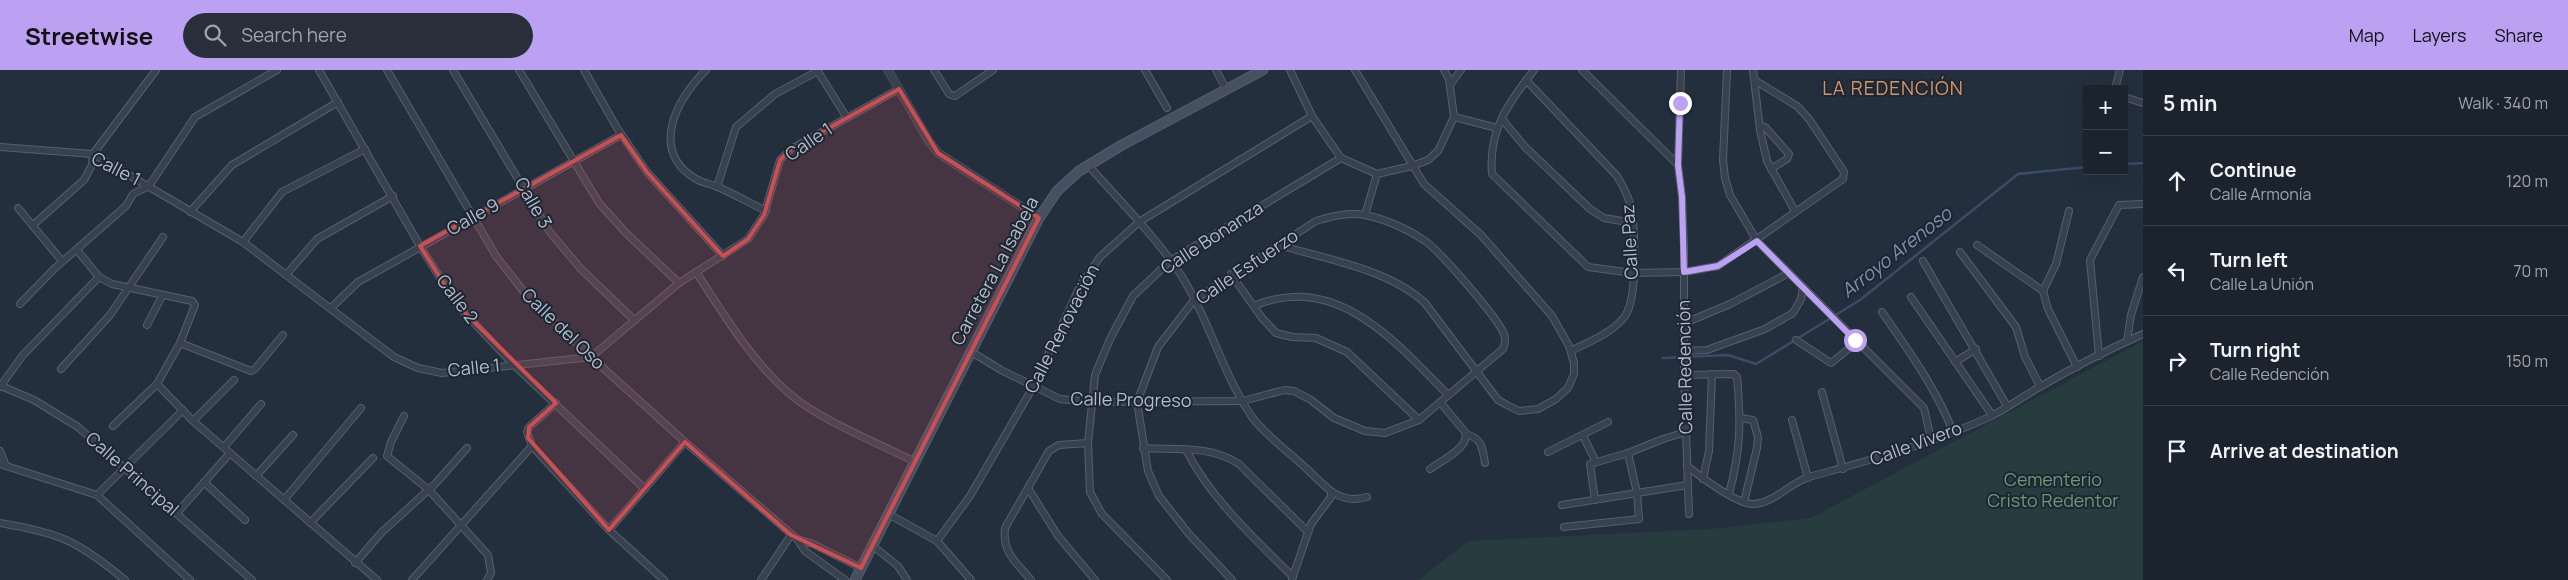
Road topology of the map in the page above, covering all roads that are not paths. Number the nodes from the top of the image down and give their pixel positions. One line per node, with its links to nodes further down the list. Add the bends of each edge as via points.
1 (156, 70): 45 (street)
2 (277, 70): 53 (street, via 196,117)
3 (319, 70): 33 (street, Calle 2)
4 (387, 70): 64 (street, Calle del Oso)
5 (452, 70): 55 (street, Calle 3)
6 (519, 70): 47 (street)
7 (584, 70): 42 (street)
8 (706, 70): 54 (street, via 681,103 669,138 672,153 683,166 696,179)
9 (888, 70): 30 (street)
10 (934, 70): 11 (street, via 949,94 955,96)
11 (993, 70)
12 (1145, 70): 35 (street)
13 (1216, 70): 31 (street)
14 (1263, 70): 31 (main road, Carretera La Isabela)
15 (1290, 70): 36 (street)
16 (1355, 70): 50 (street)
17 (1444, 70): 28 (street)
18 (1461, 70): 28 (street)
19 (1534, 70): 26 (street)
20 (1582, 70): 49 (street)
21 (1681, 70): 49 (street, Calle Redención)
22 (1727, 70): 70 (street, via 1722,160 1725,178 1730,195)
23 (1753, 70): 27 (street)
24 (2120, 70): 29 (street)
25 (818, 71): 38 (street); 54 (street, via 775,94 736,127)
26 (1526, 80): 39 (street, via 1513,96); 67 (street, Calle Paz, via 1617,176 1626,191)
27 (1756, 81): 40 (street); 60 (street, via 1797,106 1809,119 1845,176)
28 (1450, 85): 37 (street)
29 (2116, 85)
30 (899, 89): 38 (street, Calle 1); 65 (street, via 938,153)
31 (1226, 89): 48 (main road, Carretera La Isabela)
32 (2128, 98): 34 (street)
33 (338, 102): 44 (street, Calle 2); 62 (street, via 232,165)
34 (2143, 103)
35 (1167, 108)
36 (1312, 116): 46 (street); 66 (street, Calle Renovación)
37 (1454, 117): 41 (street); 50 (street, via 1438,151 1428,160)
38 (847, 118): 59 (street, Calle 1, via 791,149 780,160)
39 (1502, 119): 41 (street); 67 (street, via 1590,209 1610,219)
40 (1760, 126): 51 (street); 51 (street, via 1765,127 1789,154 1787,159)
41 (1497, 128): 83 (street, via 1491,160 1492,174 1496,179 1588,267)
42 (622, 135): 47 (street, Calle 9); 77 (street, via 647,172)
43 (0, 147): 45 (street, Calle 1)
44 (365, 149): 56 (street, Calle 2); 71 (street, via 282,192)
45 (93, 154): 53 (street, Calle 1); 68 (street, via 92,165 84,180)
46 (1341, 158): 52 (street); 79 (street, Calle Bonanza)
47 (574, 162): 55 (street, Calle 9); 89 (street, via 599,203)
48 (1088, 165): 65 (main road, Carretera La Isabela, via 1056,191); 66 (street)
49 (1678, 165): 82 (street, Calle Redención)
50 (1412, 166): 52 (street); 112 (street, via 1424,184 1481,235 1552,316)
51 (1771, 169): 60 (street)
52 (1376, 174): 63 (street)
53 (149, 186): 62 (street, Calle 1); 75 (street, via 133,194 126,206)
54 (717, 187): 59 (street)
55 (525, 189): 64 (street, Calle 9); 100 (street, Calle 3, via 549,232 581,269)
56 (393, 196): 73 (street, Calle 2); 86 (street, via 317,239)
57 (2143, 204): 114 (street, via 2119,205 2090,260)
58 (18, 208): 68 (street)
59 (766, 211): 77 (street, Calle 1, via 748,239)
60 (1795, 211): 70 (street)
61 (2069, 211): 92 (street, via 2056,264)
62 (190, 212): 71 (street, Calle 1)
63 (1365, 215): 74 (street, Calle Esfuerzo, via 1338,214 1316,221); 107 (street, Calle Esfuerzo, via 1426,241 1490,311)
64 (474, 217): 73 (street, Calle 9); 115 (street, Calle del Oso, via 496,256 524,292)
65 (1039, 218): 111 (main road, Carretera La Isabela)
66 (1139, 222): 79 (street); 127 (street, Calle Renovación, via 1100,257 1081,284)
67 (1632, 223): 83 (street, Calle Paz)
68 (33, 225): 78 (street)
69 (163, 237): 91 (street)
70 (1757, 241): 82 (street, via 1718,266); 84 (street)
71 (243, 242): 86 (street, Calle 1)
72 (1977, 245): 92 (street)
73 (420, 246): 98 (street, Calle 9, via 358,282); 117 (street, Calle 2, via 458,306)
74 (1279, 246): 85 (street, Calle Esfuerzo); 120 (street, via 1356,268 1412,291 1425,303)
75 (77, 250): 78 (street); 87 (street)
76 (1960, 252): 126 (street, via 2016,327 2025,357)
77 (723, 256): 81 (street, Calle 1)
78 (62, 261): 96 (street)
79 (1170, 261): 95 (street); 131 (street, Calle Bonanza, via 1133,296 1095,375)
80 (1924, 261): 110 (street)
81 (696, 272): 89 (street, Calle 1); 165 (street, via 752,356 792,396 818,414)
82 (1684, 272): 83 (street); 101 (street, Calle Redención)
83 (1633, 273): 112 (street, Calle Paz, via 1629,308 1624,317 1595,339)
84 (1789, 273): 90 (street); 101 (street)
85 (1231, 274): 95 (street, Calle Esfuerzo); 97 (street)
86 (286, 275): 98 (street, Calle 1)
87 (99, 277): 91 (street); 125 (street, via 23,355)
88 (2143, 277): 106 (street, via 2130,315)
89 (679, 283): 100 (street, Calle 1)
90 (1803, 287): 108 (street); 113 (street, via 1801,300 1793,312 1765,329 1707,350)
91 (128, 288): 93 (street); 119 (street, via 97,332)
92 (2044, 291): 118 (street, via 2048,309)
93 (162, 296): 102 (street); 109 (street, via 194,303)
94 (1911, 297): 116 (street)
95 (1194, 300): 130 (street); 132 (street, Calle Esfuerzo, via 1158,347)
96 (20, 304)
97 (1254, 306): 129 (street, via 1272,298 1291,295 1317,298 1355,312 1394,340); 143 (street, via 1276,333 1292,338 1316,338 1346,352)
98 (331, 308): 117 (street, Calle 1, via 394,357 418,368 442,373)
99 (1882, 312): 148 (street, via 1918,365)
100 (634, 320): 115 (street, Calle 1)
101 (1685, 323): 113 (street, Calle Redención)
102 (147, 325)
103 (2143, 334): 106 (street, Calle Vivero)
104 (283, 335): 109 (street, via 250,371)
105 (1796, 340): 108 (street, via 1832,363)
106 (2127, 341): 114 (street, Calle Vivero)
107 (1506, 342): 120 (street, Calle Progreso, via 1503,349)
108 (1857, 342): 152 (street, via 1924,408)
109 (180, 343): 124 (street)
110 (1976, 349): 116 (street); 136 (street)
111 (970, 351): 127 (street, Calle Progreso); 165 (main road, Carretera La Isabela)
112 (1570, 351): 120 (street, via 1574,374 1568,388 1538,408 1519,411 1498,400)
113 (1684, 354): 121 (street, Calle Redención)
114 (2099, 356): 118 (street, Calle Vivero)
115 (591, 357): 117 (street, Calle 1); 153 (street, Calle del Oso)
116 (1955, 362): 139 (street)
117 (513, 364): 134 (street, Calle 2)
118 (2077, 367): 126 (street, Calle Vivero)
119 (61, 369)
120 (1476, 371): 129 (street, Calle Progreso)
121 (1684, 372): 122 (street); 147 (street, Calle Redención)
122 (1712, 374): 141 (street, via 1736,376); 175 (street, via 1709,451)
123 (234, 380): 142 (street)
124 (157, 384): 138 (street); 146 (street)
125 (0, 386): 170 (street, Calle Principal, via 34,400 78,426)
126 (2040, 386): 136 (street, Calle Vivero)
127 (1033, 387): 131 (street, Calle Progreso, via 1060,399); 201 (street, Calle Renovación, via 970,496)
128 (1822, 392): 172 (street)
129 (1448, 395): 133 (street, Calle Progreso)
130 (1243, 401): 132 (street, Calle Progreso); 143 (street, Calle Progreso, via 1284,390 1294,391 1334,418 1365,431 1386,434); 181 (street, via 1253,418)
131 (1090, 402): 132 (street, Calle Progreso); 154 (street, Calle Bonanza)
132 (1137, 402): 158 (street, Calle Esfuerzo)
133 (1440, 402): 143 (street, Calle Progreso); 149 (street)
134 (556, 403): 155 (street, via 526,432); 179 (street, Calle 2)
135 (261, 404): 156 (street)
136 (2007, 406): 139 (street, Calle Vivero)
137 (361, 408): 186 (street)
138 (183, 410): 142 (street); 170 (street)
139 (1992, 415): 148 (street, Calle Vivero)
140 (404, 416): 180 (street, via 387,456)
141 (1740, 418): 183 (street, via 1739,455); 188 (street, via 1753,420 1758,437)
142 (193, 420): 156 (street)
143 (1419, 420)
144 (1792, 420): 174 (street)
145 (1608, 422): 151 (street)
146 (113, 426)
147 (1686, 432): 163 (street); 169 (street, Calle Redención)
148 (1953, 432): 152 (street, Calle Vivero)
149 (1466, 434): 167 (street, via 1476,437 1483,446); 171 (street, via 1462,446)
150 (293, 435): 173 (street)
151 (1583, 436): 161 (street); 166 (street)
152 (1931, 439): 172 (street, Calle Vivero)
153 (685, 442): 179 (street); 200 (street, Calle del Oso)
154 (1088, 443): 178 (street, via 1059,445 1050,451); 220 (street, Calle Bonanza, via 1090,492 1102,514)
155 (532, 446): 196 (street); 198 (street)
156 (224, 447): 162 (street)
157 (467, 448): 180 (street)
158 (1143, 448): 159 (street); 221 (street, Calle Esfuerzo, via 1148,471 1159,496)
159 (1186, 450): 199 (street, via 1216,451 1239,464); 205 (street, via 1198,474 1216,496)
160 (0, 451): 168 (street)
161 (1548, 452)
162 (230, 453): 173 (street); 176 (street)
163 (1628, 453): 166 (street); 182 (street)
164 (373, 458): 195 (street)
165 (915, 462): 192 (main road, Carretera La Isabela)
166 (1596, 462): 187 (street, via 1590,465)
167 (1485, 463)
168 (3, 464): 184 (street)
169 (1687, 466): 175 (street); 177 (street, Calle Redención)
170 (124, 467): 184 (street); 190 (street, Calle Principal)
171 (1430, 469)
172 (1843, 469): 174 (street, Calle Vivero)
173 (256, 476): 186 (street)
174 (1808, 478): 188 (street, Calle Vivero, via 1767,501)
175 (1703, 479): 183 (street)
176 (204, 482): 190 (street); 193 (street)
177 (1687, 485): 182 (street); 191 (street, Calle Redención)
178 (1028, 488): 218 (street, via 1006,528 1004,542 1009,554); 219 (street, via 1058,536)
179 (645, 489): 198 (street)
180 (429, 490): 196 (street); 203 (street, via 393,521)
181 (1331, 493): 185 (street, via 1349,500); 199 (street)
182 (1637, 493): 187 (street); 197 (street, via 1638,520)
183 (1729, 494): 188 (street)
184 (97, 495): 207 (street)
185 (1367, 498)
186 (284, 500): 195 (street)
187 (1595, 500): 189 (street)
188 (1744, 502)
189 (1562, 505)
190 (177, 513): 208 (street, Calle Principal)
191 (1689, 514)
192 (890, 515): 201 (street); 202 (main road, Carretera La Isabela)
193 (245, 520)
194 (0, 523): 206 (street, via 39,529 77,544)
195 (310, 523): 203 (street)
196 (460, 524): 210 (street); 211 (street, via 489,557)
197 (1564, 527)
198 (609, 530): 212 (street)
199 (1308, 532): 205 (street)
200 (794, 537): 204 (street, Calle del Oso); 213 (street); 214 (street, Calle del Oso, via 805,551)
201 (937, 541): 217 (street)
202 (873, 546): 204 (main road, Carretera La Isabela); 216 (street, via 898,566)
203 (356, 563): 209 (street)
204 (862, 568): 215 (main road, Carretera La Isabela)
205 (1292, 578)
206 (125, 580)
207 (190, 580)
208 (252, 580)
209 (377, 580)
210 (412, 580)
211 (487, 580)
212 (664, 580)
213 (761, 580)
214 (845, 580)
215 (854, 580)
216 (907, 580)
217 (970, 580)
218 (1031, 580)
219 (1096, 580)
220 (1166, 580)
221 (1232, 580)

